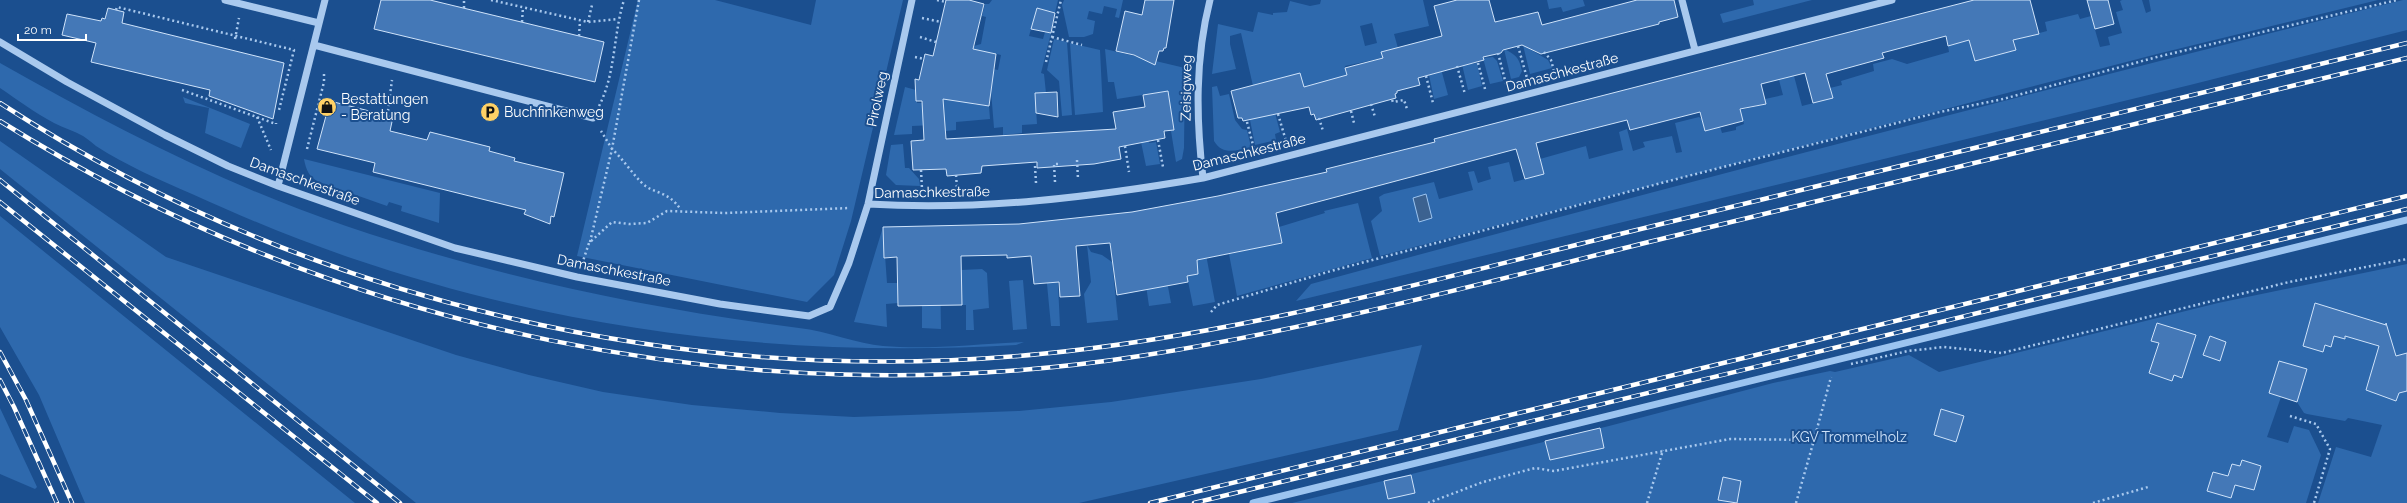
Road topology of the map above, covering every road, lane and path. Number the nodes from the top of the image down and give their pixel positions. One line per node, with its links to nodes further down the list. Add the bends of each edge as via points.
1 (225, 0): 15 (street)
2 (325, 0): 26 (street)
3 (464, 0): 18 (path)
4 (491, 0): 17 (path)
5 (624, 0): 20 (path)
6 (639, 0): 72 (path)
7 (912, 0): 88 (street, Pirolweg)
8 (937, 0): 14 (path)
9 (1061, 0): 29 (path)
10 (1210, 0): 81 (street, Zeisigweg, via 1201,40 1198,96)
11 (1682, 0): 36 (street)
12 (1892, 0): 36 (street, Damaschkestraße)
13 (2396, 0): 93 (path, via 2157,57 2003,99 1940,112 1684,177 1331,270 1217,305)
14 (946, 2)
15 (243, 4): 26 (street); 28 (path)
16 (592, 5): 24 (path)
17 (523, 7): 21 (path); 23 (path)
18 (464, 8)
19 (116, 10): 28 (path, via 117,7)
20 (618, 19): 24 (path); 61 (path, via 608,87)
21 (580, 20): 24 (path); 27 (path)
22 (929, 20): 25 (path)
23 (522, 22)
24 (588, 22)
25 (941, 22)
26 (320, 23): 33 (street)
27 (579, 36)
28 (235, 37): 60 (path, via 294,50 276,124)
29 (1052, 37): 34 (path); 41 (path)
30 (926, 39): 32 (path)
31 (0, 42): 85 (street, Damaschkestraße, via 165,135 228,166)
32 (936, 42)
33 (314, 45): 43 (street); 85 (street)
34 (1082, 45)
35 (1518, 46): 48 (path)
36 (1695, 50): 81 (street, Damaschkestraße)
37 (1544, 52): 46 (path, via 1551,60)
38 (1498, 53): 49 (path)
39 (918, 58): 40 (path)
40 (924, 60)
41 (1046, 62)
42 (1478, 63): 50 (path)
43 (394, 66): 57 (path); 61 (street)
44 (1457, 66): 52 (path)
45 (324, 70): 71 (path, via 324,82)
46 (1554, 71)
47 (1426, 76): 54 (path)
48 (1527, 78)
49 (1506, 84)
50 (1485, 89)
51 (182, 90): 60 (path)
52 (1465, 94)
53 (1392, 100): 56 (path, via 1404,100)
54 (1433, 102)
55 (1371, 104): 63 (path)
56 (1407, 110)
57 (388, 111)
58 (1351, 111): 65 (path)
59 (1278, 114): 68 (path)
60 (257, 117): 69 (path)
61 (593, 118): 72 (path)
62 (1320, 118): 66 (path)
63 (1375, 118)
64 (1247, 122): 73 (path)
65 (1354, 123)
66 (1323, 132)
67 (1158, 140): 77 (path)
68 (1286, 141)
69 (269, 144)
70 (1125, 146): 79 (path)
71 (308, 149)
72 (612, 149): 89 (path, via 642,183 673,199); 90 (path)
73 (1254, 149)
74 (1077, 160): 82 (path)
75 (1061, 164): 83 (path, via 1054,164)
76 (1037, 166): 84 (path)
77 (1163, 167)
78 (921, 170): 87 (path)
79 (1129, 172)
80 (956, 175): 86 (path)
81 (1203, 178): 88 (street, Damaschkestraße, via 1104,194 1020,202 976,205)
82 (1078, 179)
83 (1056, 182)
84 (1036, 183)
85 (278, 186): 92 (street, Damaschkestraße, via 455,248)
86 (957, 188)
87 (922, 189)
88 (868, 204): 89 (path, via 851,208 726,213); 92 (street, Damaschkestraße, via 849,263 830,307 809,316 720,304)
89 (681, 211): 90 (path, via 667,211 647,222 612,222)
90 (589, 243): 92 (path)
91 (2407, 259): 94 (path, via 2289,282 2002,353 1944,347 1908,350)
92 (577, 277)
93 (1211, 312)
94 (1851, 364)
95 (1831, 377): 97 (path)
96 (2290, 416): 104 (path, via 2316,424 2330,449)
97 (1814, 440): 98 (path, via 1730,439); 102 (path)
98 (1663, 450): 100 (path, via 1554,471 1535,468 1482,482); 101 (path)
99 (2148, 487): 103 (path)
100 (1428, 503)
101 (1647, 503)
102 (1796, 503)
103 (2093, 503)
104 (2314, 503)

